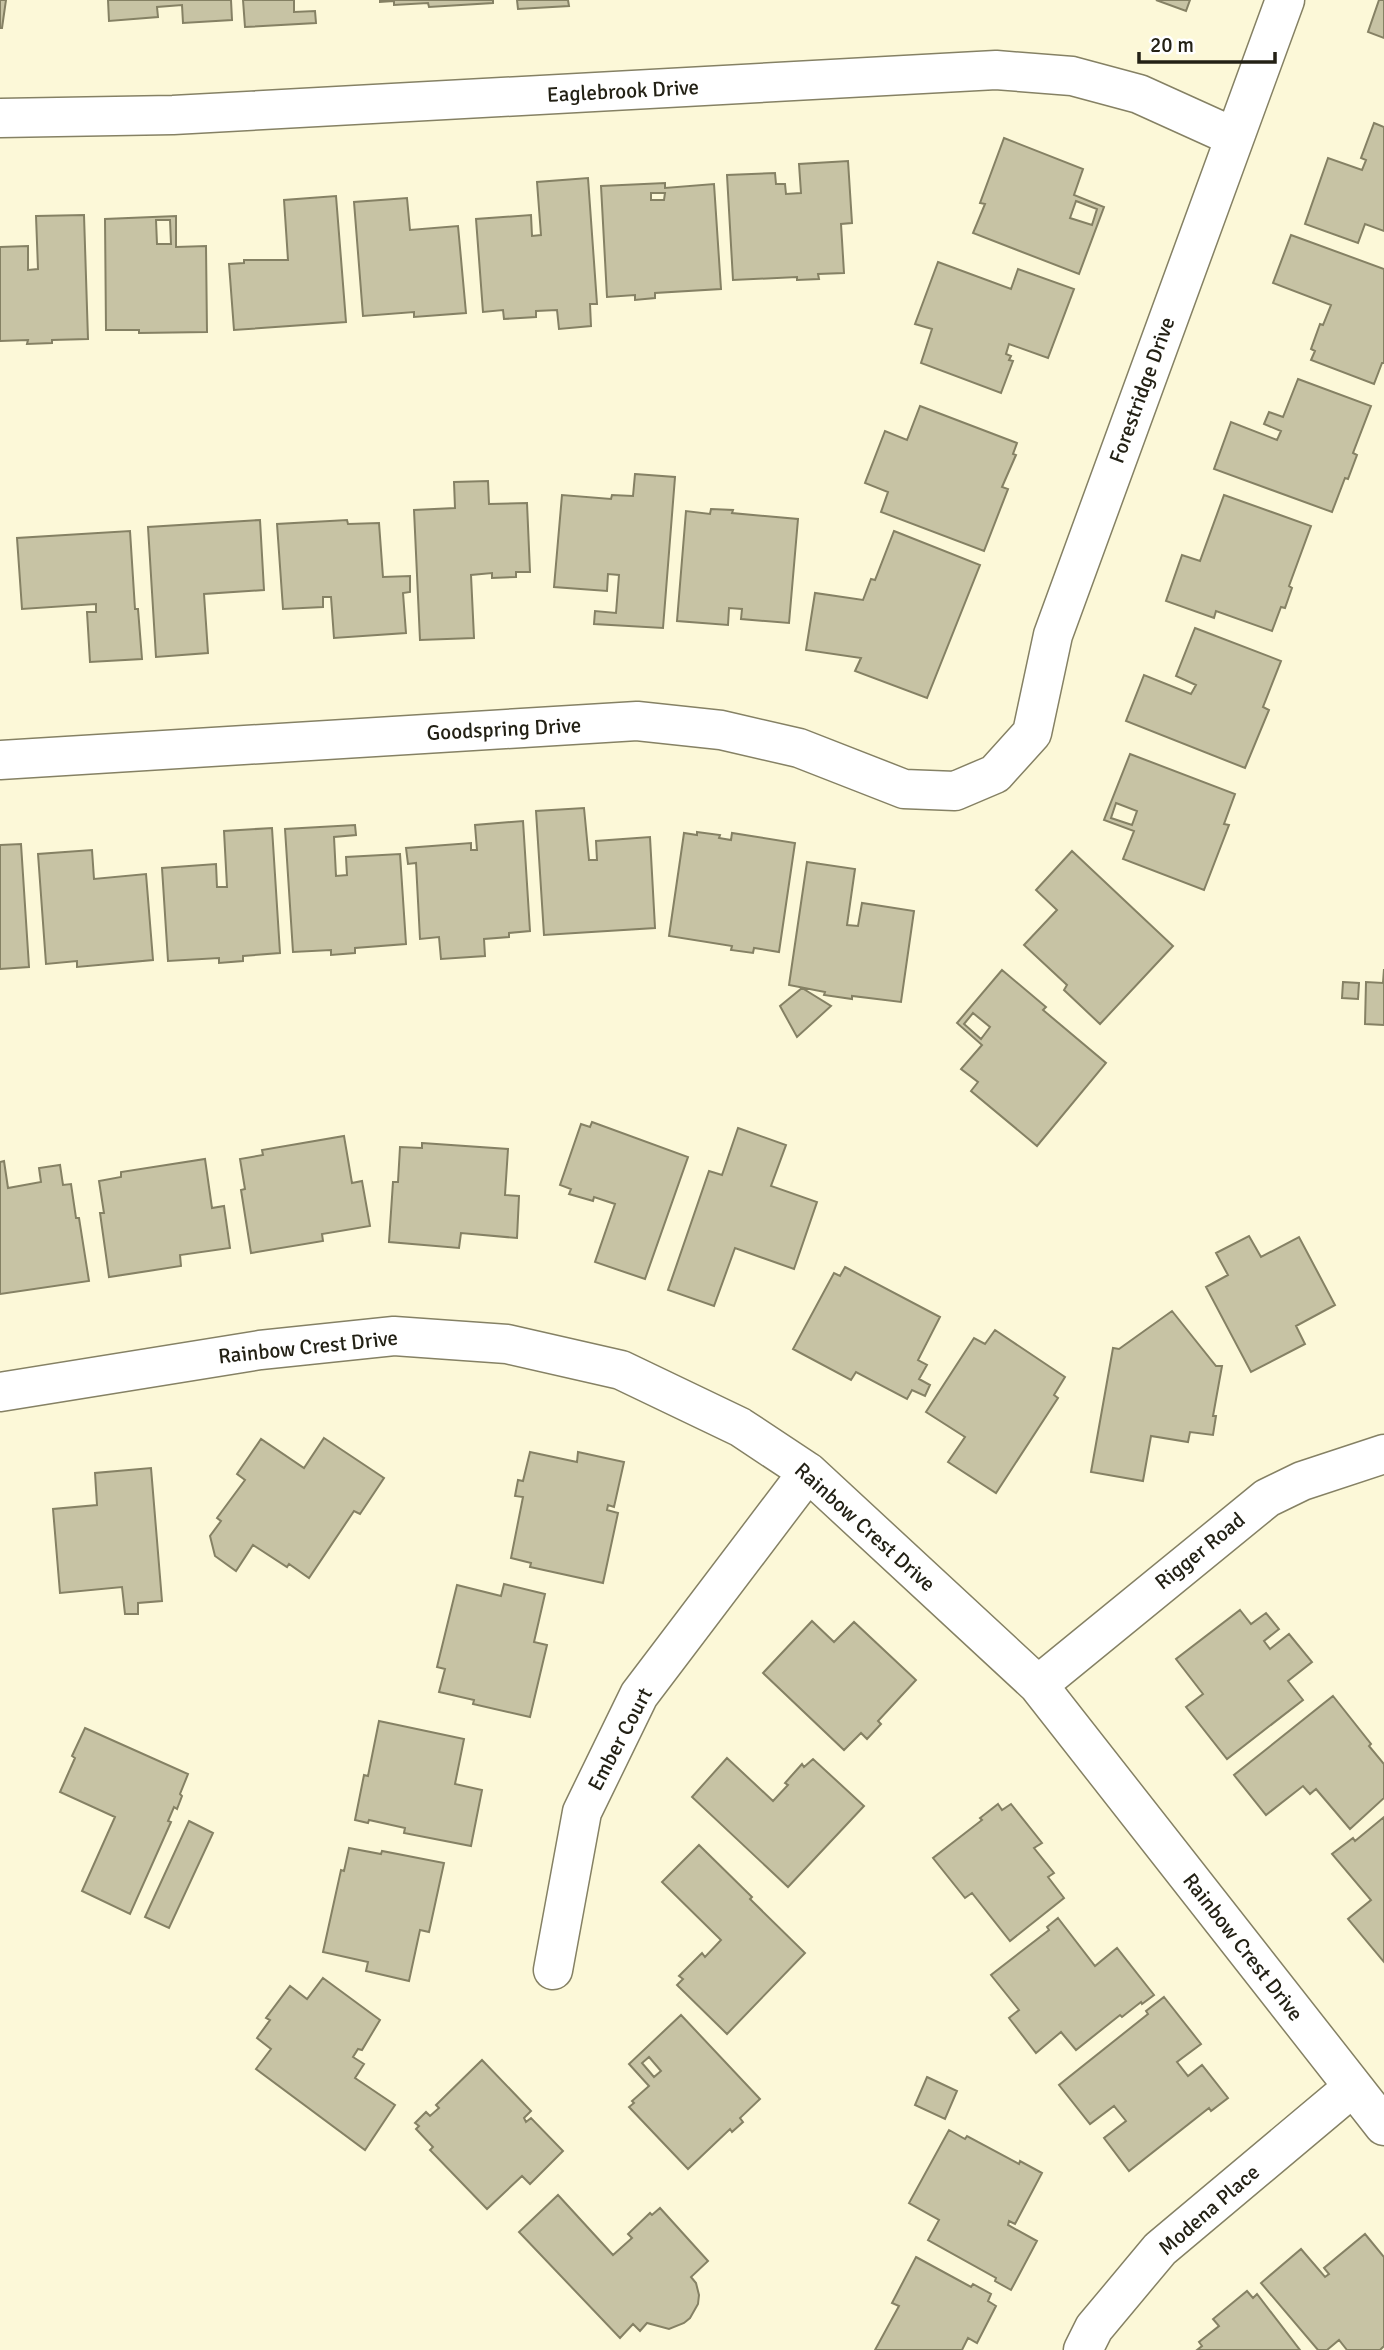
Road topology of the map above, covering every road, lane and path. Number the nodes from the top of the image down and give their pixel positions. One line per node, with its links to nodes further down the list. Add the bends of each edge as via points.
1 (1285, 0): 3 (street, Forestridge Drive)
2 (0, 118): 3 (street, Eaglebrook Drive, via 173,116 996,70 1072,76 1139,93)
3 (1234, 137): 5 (street, Forestridge Drive, via 1053,635 1032,733)
4 (0, 760): 5 (street, Goodspring Drive, via 637,721 721,730 799,748 904,789 955,790)
5 (995, 774)
6 (0, 1392): 8 (street, Rainbow Crest Drive, via 260,1350 394,1336 507,1344 621,1370 740,1427)
7 (1384, 1454): 9 (street, Rigger Road, via 1302,1481 1267,1498)
8 (808, 1472): 9 (street, Rainbow Crest Drive); 10 (street, Ember Court, via 639,1695 582,1812)
9 (1038, 1685): 11 (street, Rainbow Crest Drive)
10 (553, 1970)
11 (1353, 2087): 12 (street, Rainbow Crest Drive); 13 (street, Modena Place, via 1160,2249 1094,2328)
12 (1384, 2126)
13 (1083, 2350)

